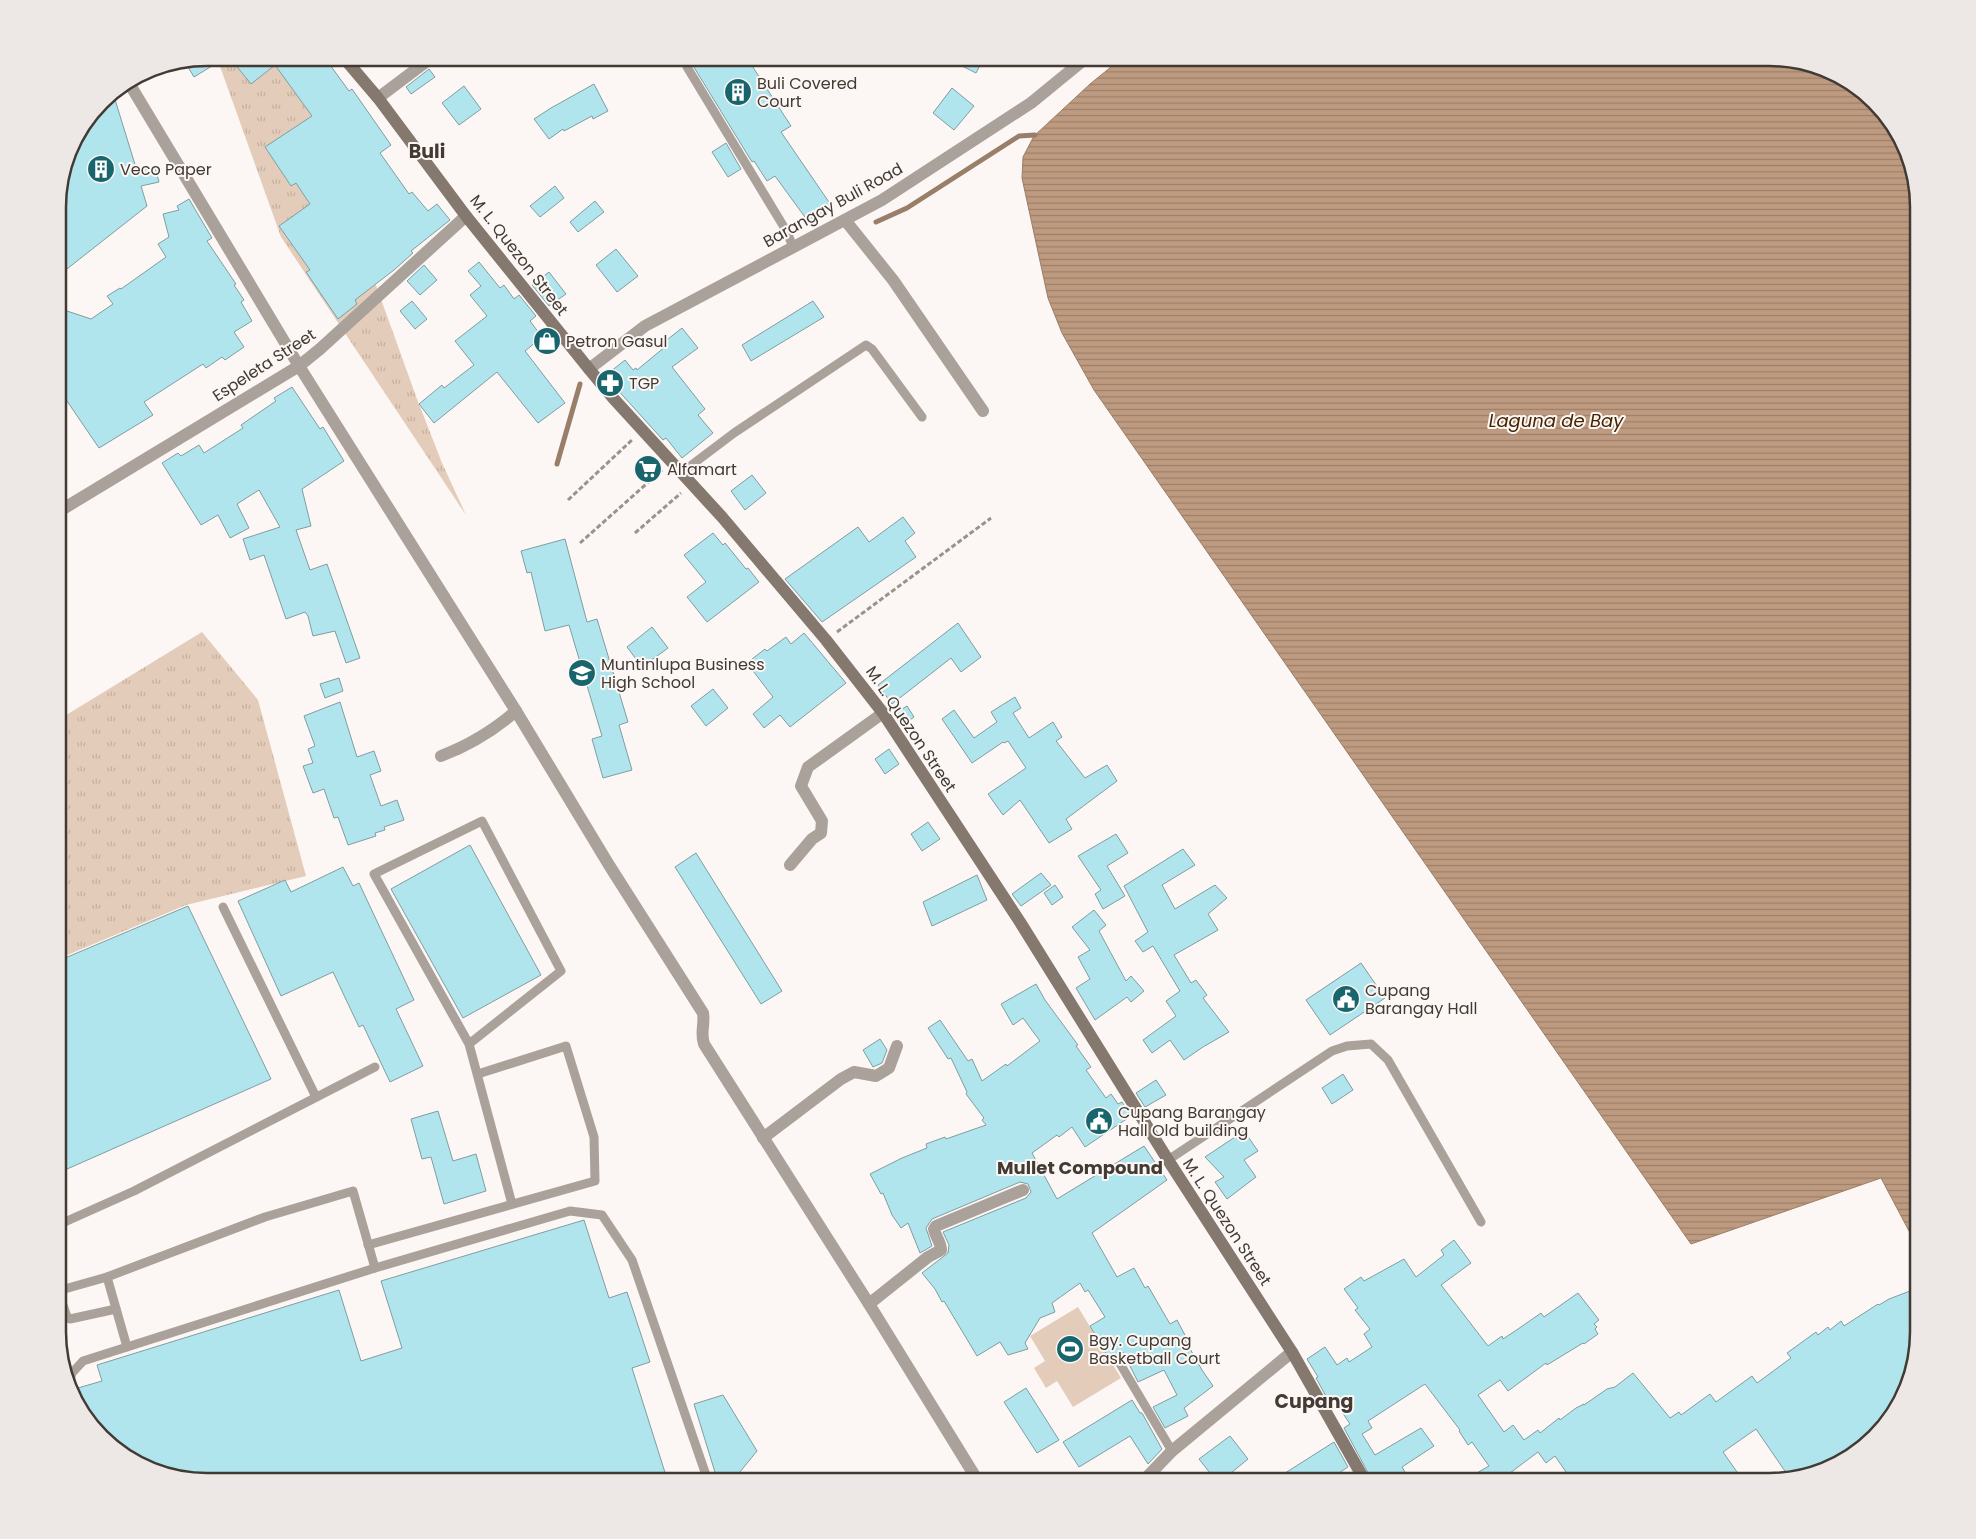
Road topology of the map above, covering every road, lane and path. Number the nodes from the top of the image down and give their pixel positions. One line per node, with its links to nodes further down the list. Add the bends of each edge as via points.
1 (1076, 66): 8 (street, Barangay Buli Road, via 1031,103)
2 (352, 67): 6 (main road, M. L. Quezon Street)
3 (419, 67): 6 (street)
4 (687, 67): 9 (lane)
5 (132, 88): 10 (street)
6 (378, 98): 7 (main road, M. L. Quezon Street)
7 (466, 216): 10 (street, Espeleta Street); 11 (main road, M. L. Quezon Street)
8 (846, 220): 9 (street, Barangay Buli Road); 12 (street)
9 (793, 247): 11 (street, Barangay Buli Road, via 645,326)
10 (298, 366): 19 (street, Espeleta Street); 24 (street)
11 (589, 369): 14 (main road, M. L. Quezon Street)
12 (984, 411)
13 (922, 417): 16 (lane, via 866,345 734,433)
14 (642, 430): 15 (main road, M. L. Quezon Street); 18 (path)
15 (671, 462): 16 (main road, M. L. Quezon Street); 22 (path)
16 (682, 472): 17 (main road, M. L. Quezon Street)
17 (691, 484): 21 (path); 23 (main road, M. L. Quezon Street)
18 (568, 500)
19 (67, 507)
20 (991, 518): 23 (path)
21 (634, 533)
22 (580, 543)
23 (826, 640): 25 (main road, M. L. Quezon Street)
24 (516, 711): 26 (street, via 474,742); 34 (street, via 703,1013 701,1037 704,1044)
25 (883, 713): 27 (street, via 808,767 801,786 822,821 821,833); 35 (main road, M. L. Quezon Street, via 1020,922)
26 (441, 756)
27 (790, 866)
28 (223, 907): 33 (lane)
29 (469, 1044): 29 (lane, via 561,971 482,821 374,874); 32 (lane)
30 (897, 1046): 34 (street, via 889,1068 876,1076 854,1072 841,1079)
31 (375, 1067): 33 (lane)
32 (478, 1074): 37 (lane); 37 (lane, via 566,1046 594,1137 596,1181)
33 (316, 1097): 38 (lane, via 134,1191)
34 (763, 1138): 44 (street)
35 (1168, 1160): 39 (lane, via 1332,1051 1371,1044 1388,1060); 48 (main road, M. L. Quezon Street)
36 (1024, 1190): 44 (street, via 936,1226 934,1233 941,1250)
37 (512, 1204): 40 (lane)
38 (67, 1221)
39 (1481, 1222)
40 (368, 1245): 41 (lane); 42 (lane, via 352,1191 265,1217)
41 (375, 1268): 47 (lane); 52 (lane, via 570,1211 602,1215 632,1260)
42 (108, 1277): 43 (lane); 45 (lane)
43 (67, 1288)
44 (869, 1304): 53 (street)
45 (116, 1309): 46 (lane, via 70,1319); 47 (lane)
46 (67, 1314)
47 (127, 1347): 50 (lane, via 83,1361)
48 (1292, 1352): 51 (street); 55 (main road, M. L. Quezon Street)
49 (1119, 1362): 51 (lane)
50 (72, 1373)
51 (1172, 1451): 54 (street)
52 (705, 1473)
53 (972, 1473)
54 (1151, 1473)
55 (1360, 1473)

